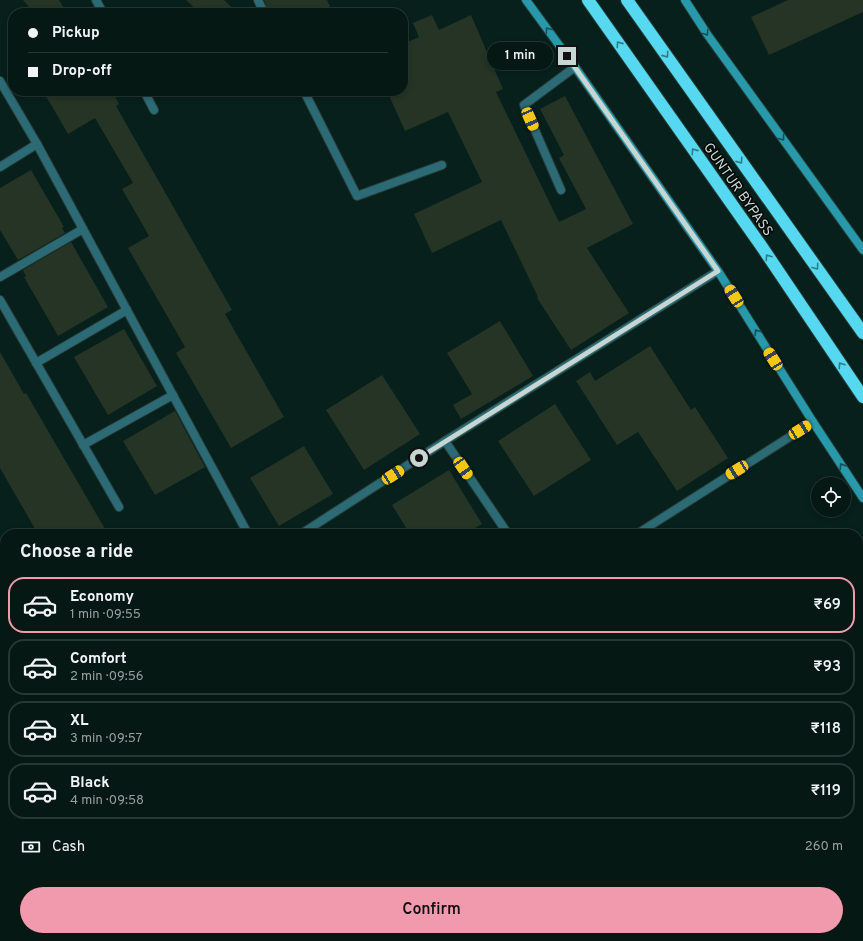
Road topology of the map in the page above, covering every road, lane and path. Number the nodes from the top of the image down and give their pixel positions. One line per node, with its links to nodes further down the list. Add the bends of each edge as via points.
1 (526, 0): 5 (street, one-way to 1)
2 (588, 0): 25 (highway, GUNTUR BYPASS, one-way to 2, via 762,247)
3 (627, 0): 22 (highway, GUNTUR BYPASS, one-way to 22)
4 (685, 0): 17 (street, one-way to 17)
5 (575, 67): 15 (lane, via 524,105); 18 (street)
6 (0, 80): 7 (lane)
7 (8, 94)
8 (9, 96): 12 (lane)
9 (147, 96): 11 (lane)
10 (306, 96): 13 (lane, via 356,196)
11 (154, 110)
12 (37, 144): 14 (lane); 16 (lane)
13 (442, 165)
14 (0, 167)
15 (561, 190)
16 (83, 229): 19 (lane); 21 (lane)
17 (863, 250)
18 (718, 271): 26 (street, one-way to 18); 27 (lane)
19 (0, 277)
20 (0, 300): 23 (lane)
21 (127, 310): 23 (lane); 24 (lane)
22 (863, 333)
23 (36, 363): 28 (lane)
24 (173, 395): 28 (lane); 31 (lane)
25 (863, 397)
26 (813, 422): 29 (street, one-way to 26); 34 (lane)
27 (445, 441): 32 (lane); 33 (lane)
28 (83, 445): 30 (lane)
29 (863, 498)
30 (119, 507)
31 (245, 529)
32 (309, 529)
33 (505, 529)
34 (645, 529)

